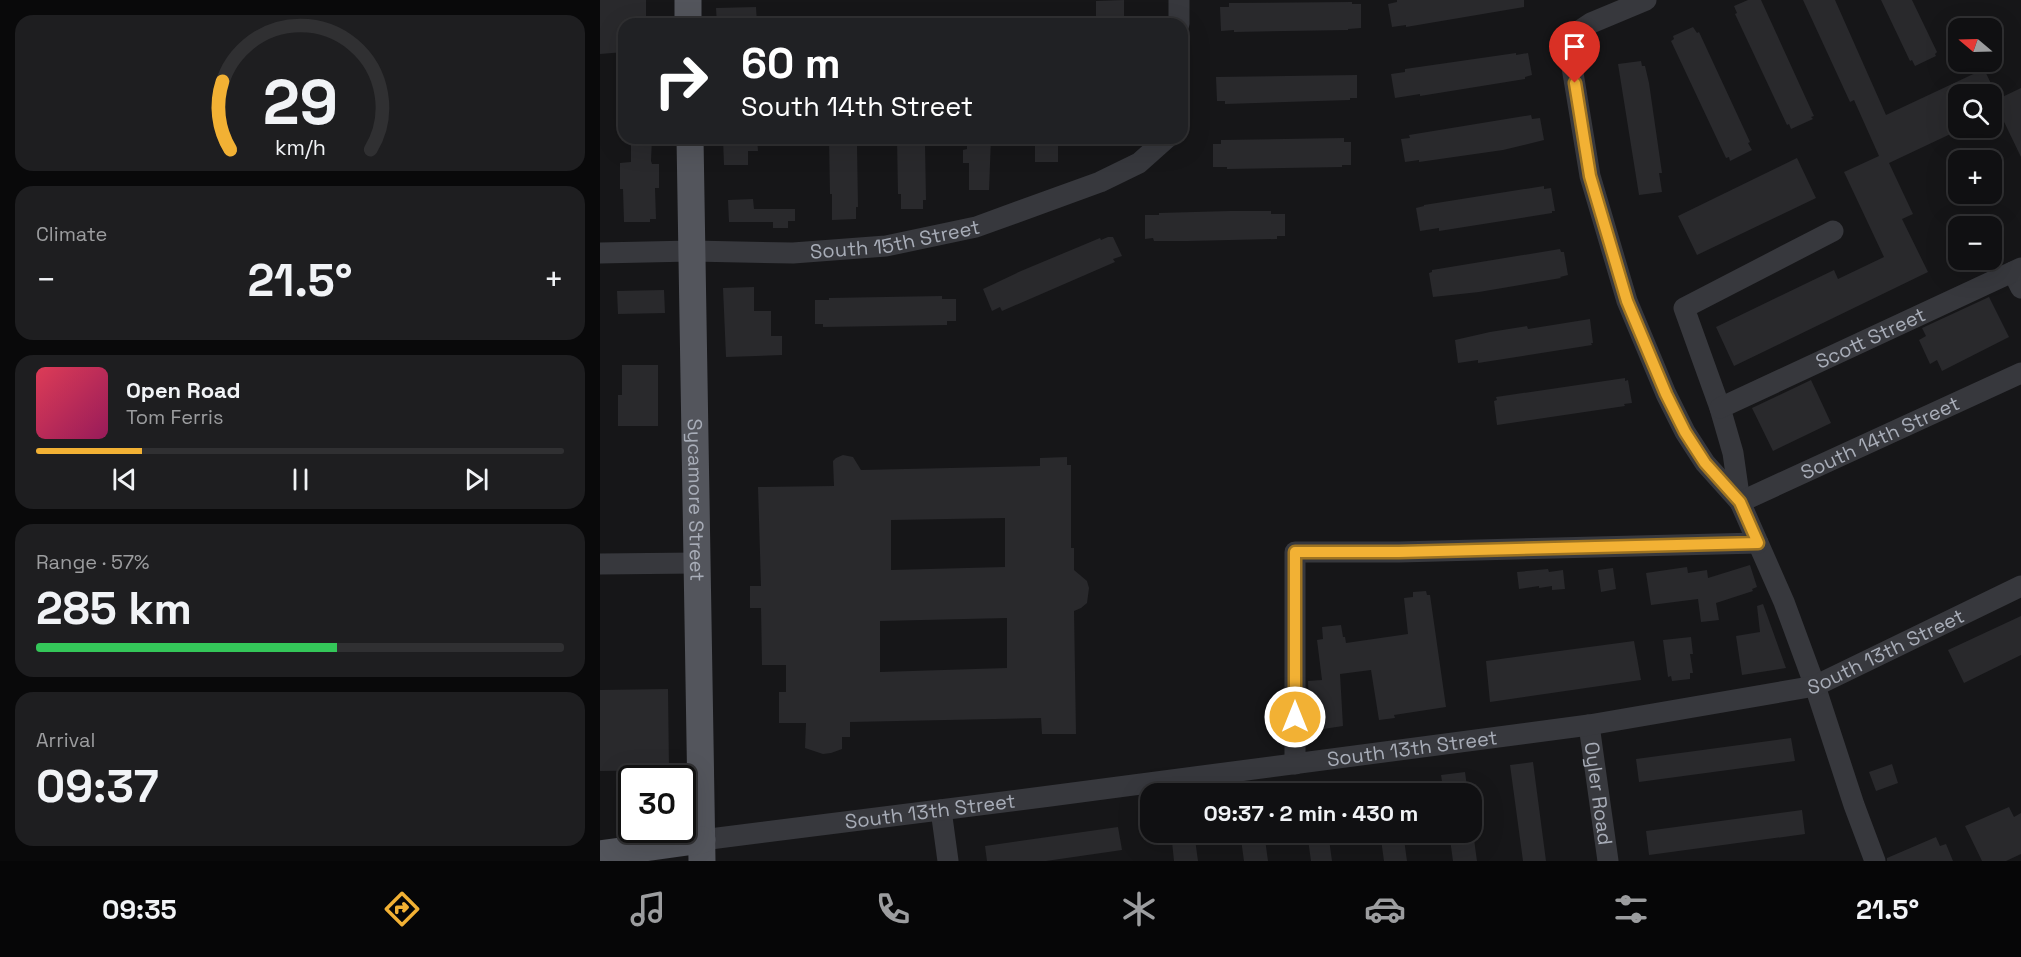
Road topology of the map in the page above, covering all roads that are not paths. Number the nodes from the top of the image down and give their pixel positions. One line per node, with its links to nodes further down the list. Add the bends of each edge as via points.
1 (688, 0): 4 (main road)
2 (1179, 0): 5 (street)
3 (1646, 0): 14 (street, via 1576,33 1572,67 1590,176 1627,301 1666,394 1705,463)
4 (688, 18)
5 (1179, 18)
6 (690, 144): 9 (main road, Sycamore Street)
7 (1160, 144): 9 (street, South 15th Street, via 1139,163 1100,182 976,227 886,246 793,253)
8 (1833, 231): 13 (street, via 1684,308)
9 (692, 251): 10 (street, South 15th Street); 16 (main road, Sycamore Street)
10 (600, 253)
11 (2018, 276): 13 (street, Scott Street)
12 (2021, 373): 14 (street, South 14th Street)
13 (1720, 408): 14 (street, via 1733,453)
14 (1740, 502): 15 (street)
15 (1758, 543): 19 (street); 21 (street, via 1295,552)
16 (697, 563): 17 (street); 23 (main road, Sycamore Street)
17 (600, 564)
18 (2021, 586): 19 (street, South 13th Street)
19 (1815, 686): 20 (street, South 13th Street); 27 (street)
20 (1589, 725): 21 (street, South 13th Street); 26 (street, Oyler Road)
21 (1295, 764): 22 (street, South 13th Street)
22 (941, 810): 23 (street, South 13th Street); 25 (street)
23 (702, 850): 24 (main road, South 13th Street)
24 (600, 854)
25 (948, 861)
26 (1608, 861)
27 (1875, 861)

